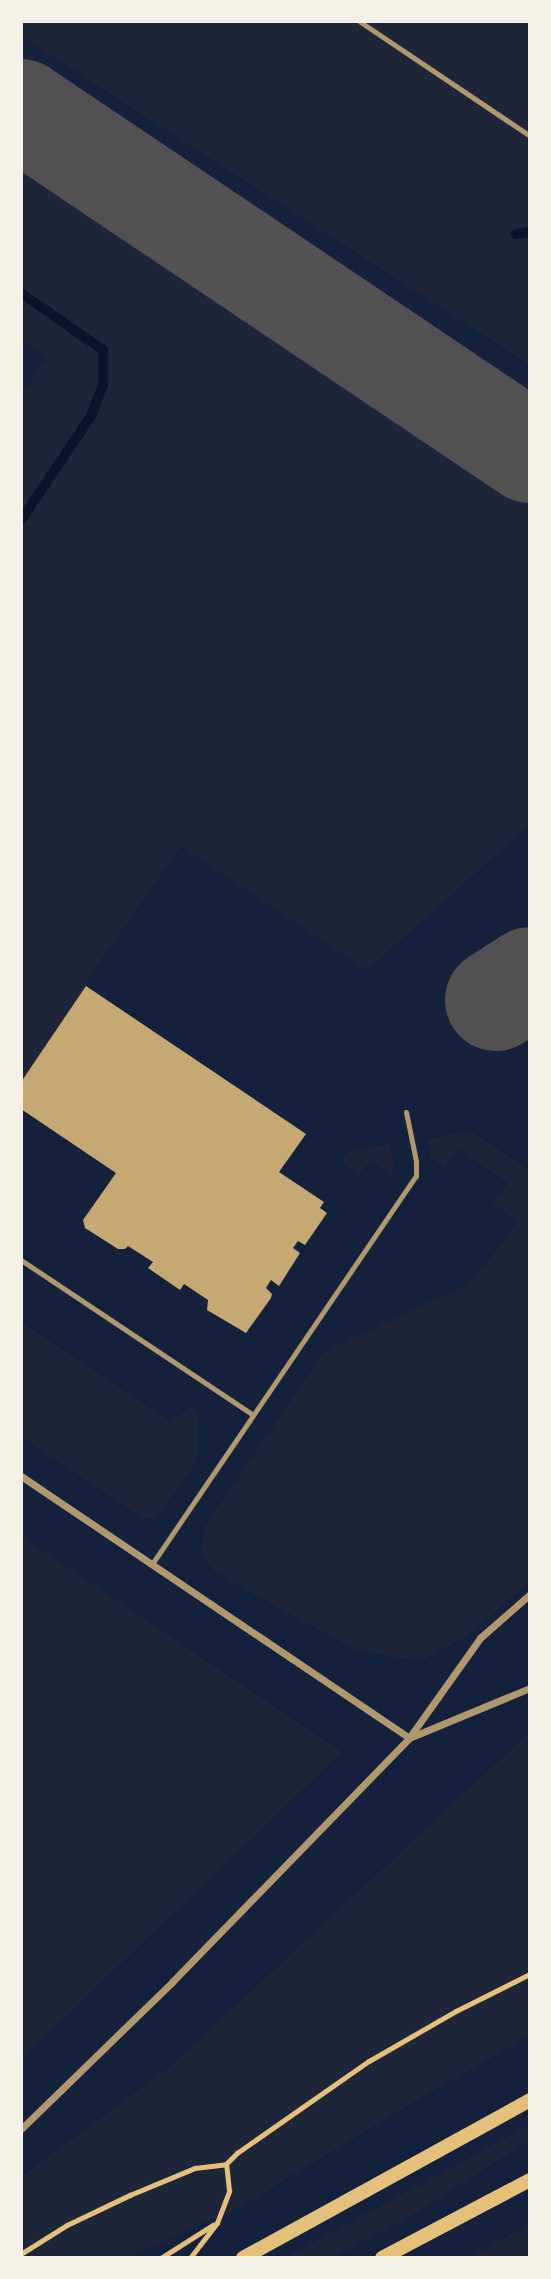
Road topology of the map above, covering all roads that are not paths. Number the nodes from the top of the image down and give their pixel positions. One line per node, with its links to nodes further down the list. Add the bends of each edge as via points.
1 (359, 21): 2 (lane)
2 (530, 136)
3 (406, 1112): 5 (lane, via 416,1175)
4 (21, 1260): 5 (lane)
5 (253, 1415): 7 (lane)
6 (21, 1476): 7 (street)
7 (152, 1564): 10 (street)
8 (530, 1594): 10 (street, via 480,1638)
9 (530, 1688): 10 (street)
10 (409, 1738): 12 (street, via 172,1983)
11 (530, 2101): 14 (main road)
12 (21, 2129)
13 (530, 2180): 15 (main road)
14 (243, 2258)
15 (382, 2258)

